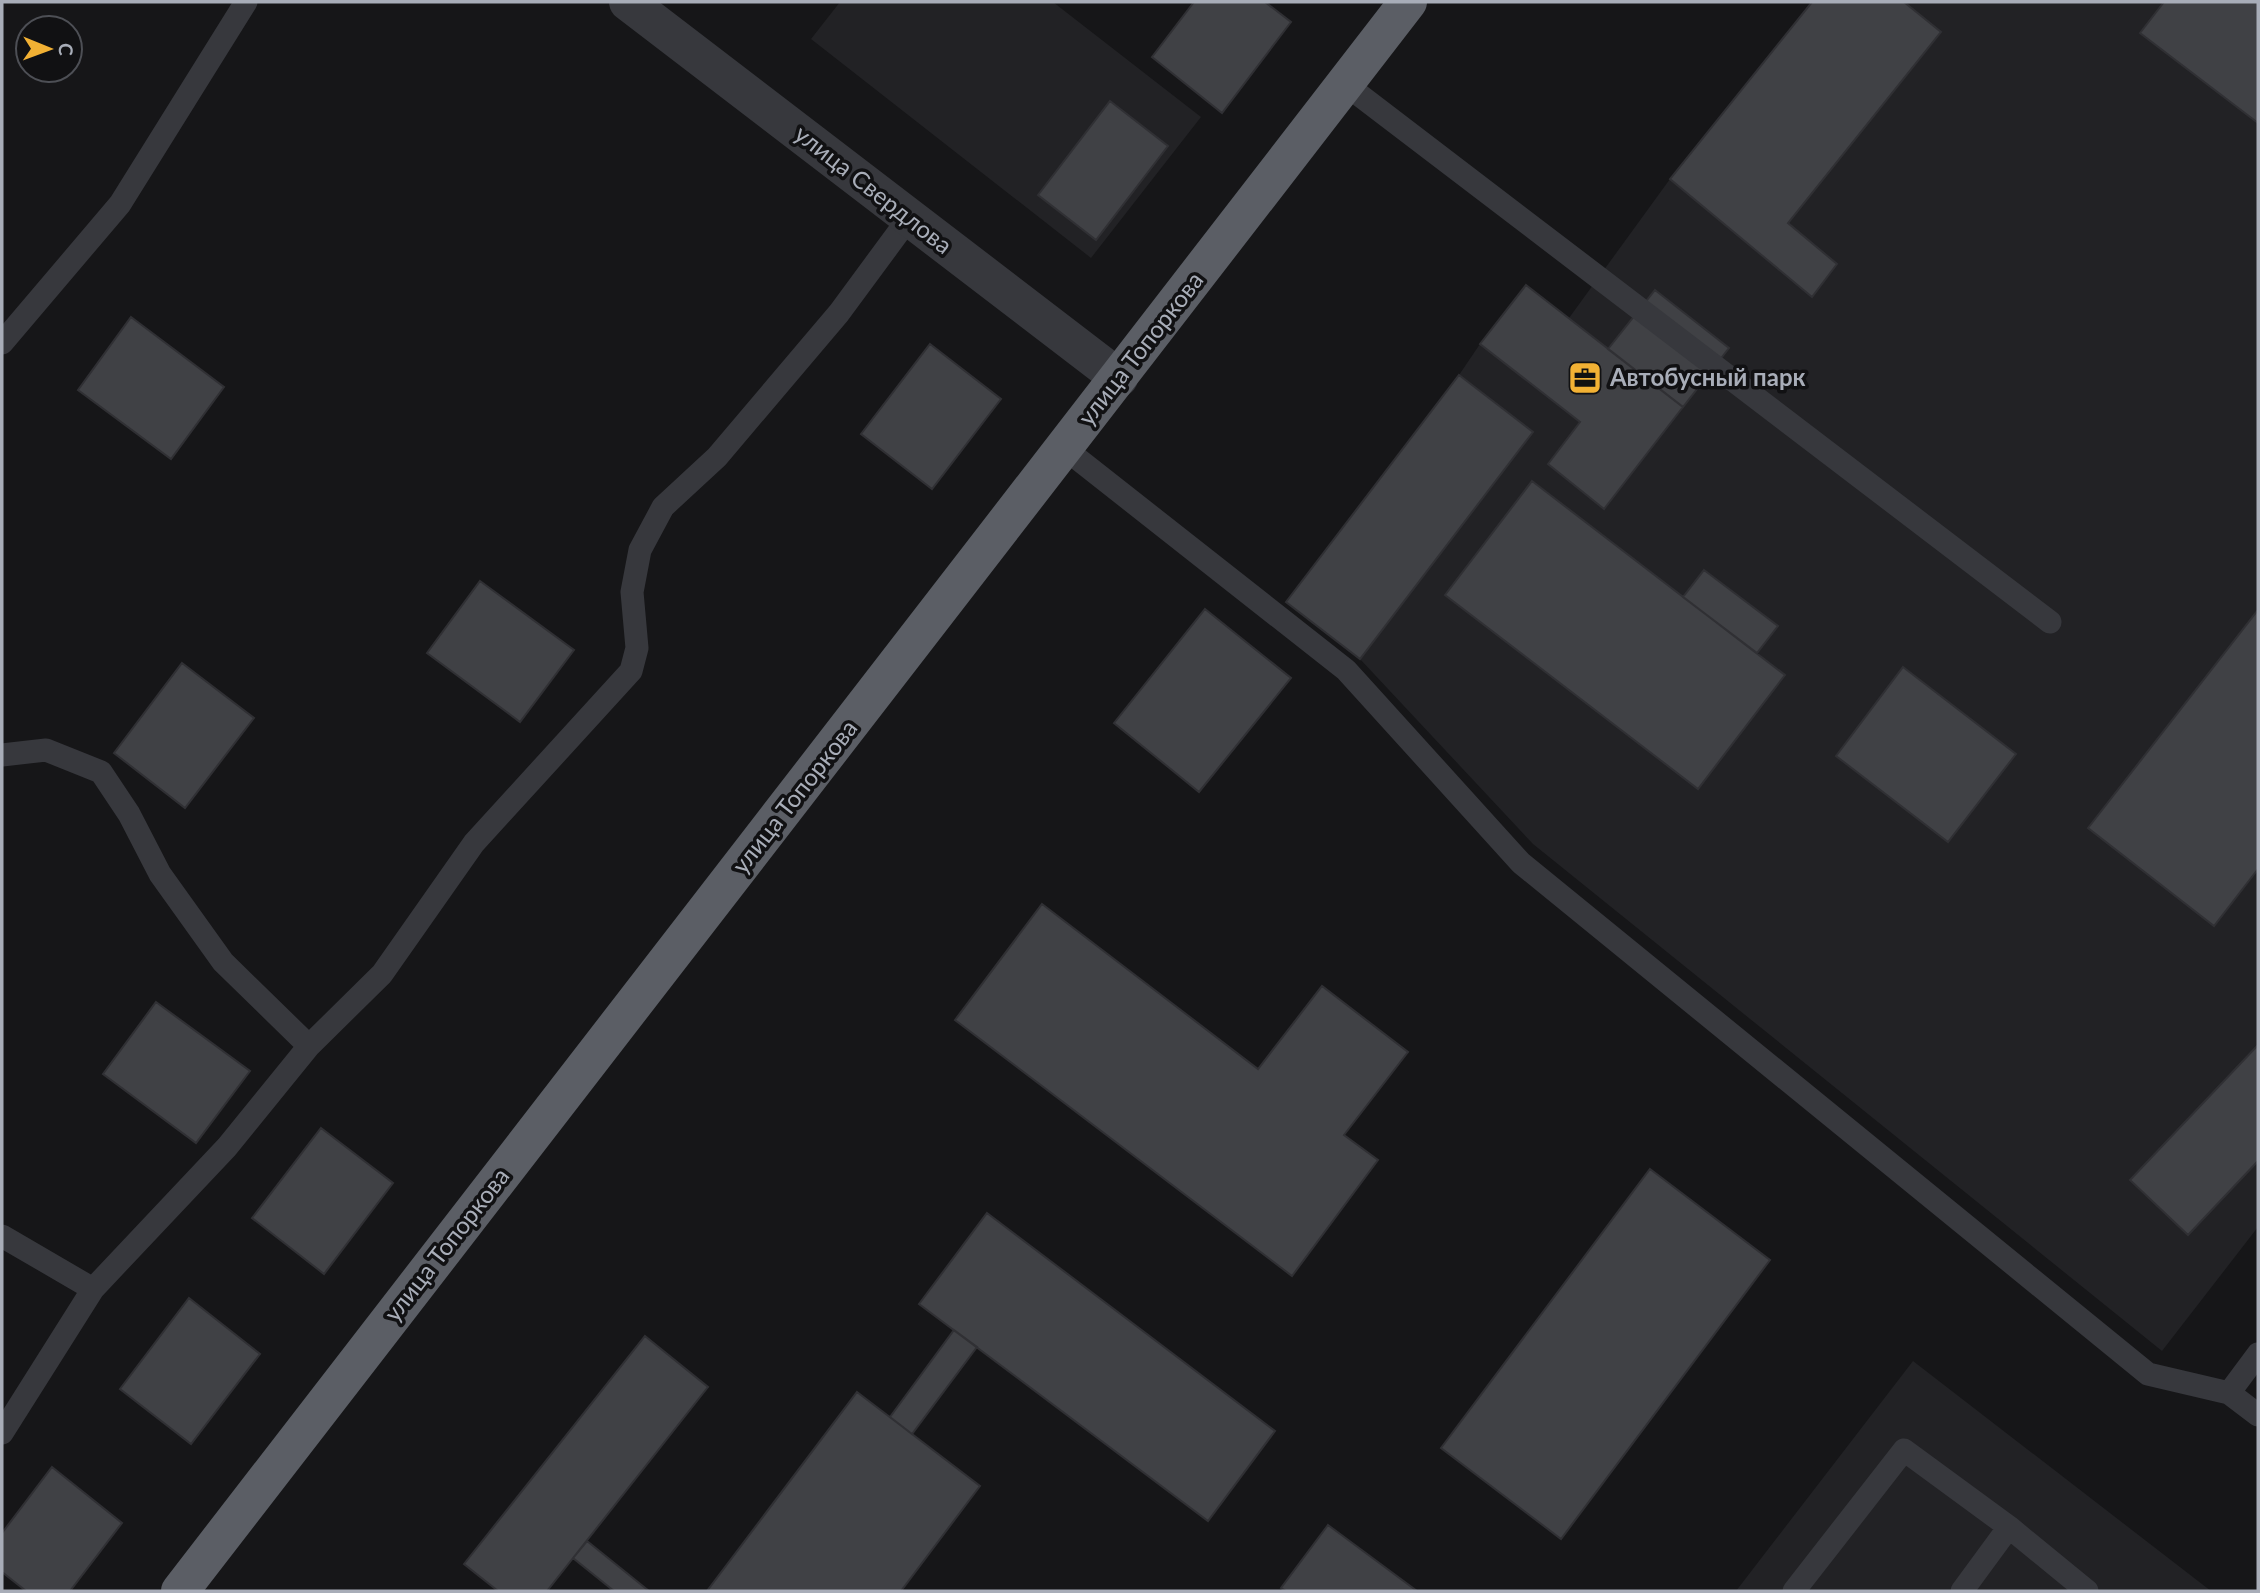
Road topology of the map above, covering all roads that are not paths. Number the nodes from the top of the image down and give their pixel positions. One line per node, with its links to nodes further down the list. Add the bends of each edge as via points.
1 (246, 2): 6 (lane, via 120,204)
2 (628, 2): 5 (street, улица Свердлова)
3 (1408, 2): 4 (highway, улица Топоркова)
4 (1345, 84): 7 (highway, улица Топоркова); 9 (lane)
5 (909, 218): 7 (street, улица Свердлова); 11 (lane, via 813,344 717,457 663,508 640,550 632,592 637,648 631,671 474,842 382,974)
6 (2, 342)
7 (1119, 378): 8 (highway, улица Топоркова)
8 (1065, 448): 15 (lane, via 1346,670 1521,863 2148,1374); 19 (highway, улица Топоркова)
9 (2050, 622)
10 (2, 755): 11 (lane, via 46,750 101,772 160,874 223,962)
11 (310, 1046): 13 (lane, via 227,1147)
12 (2, 1236): 13 (lane)
13 (93, 1289): 17 (lane)
14 (2258, 1354): 15 (lane)
15 (2229, 1393): 16 (lane)
16 (2258, 1415)
17 (2, 1433)
18 (2010, 1527): 20 (lane, via 1904,1450); 21 (lane); 22 (lane)
19 (180, 1591)
20 (1794, 1591)
21 (1962, 1591)
22 (2087, 1591)

